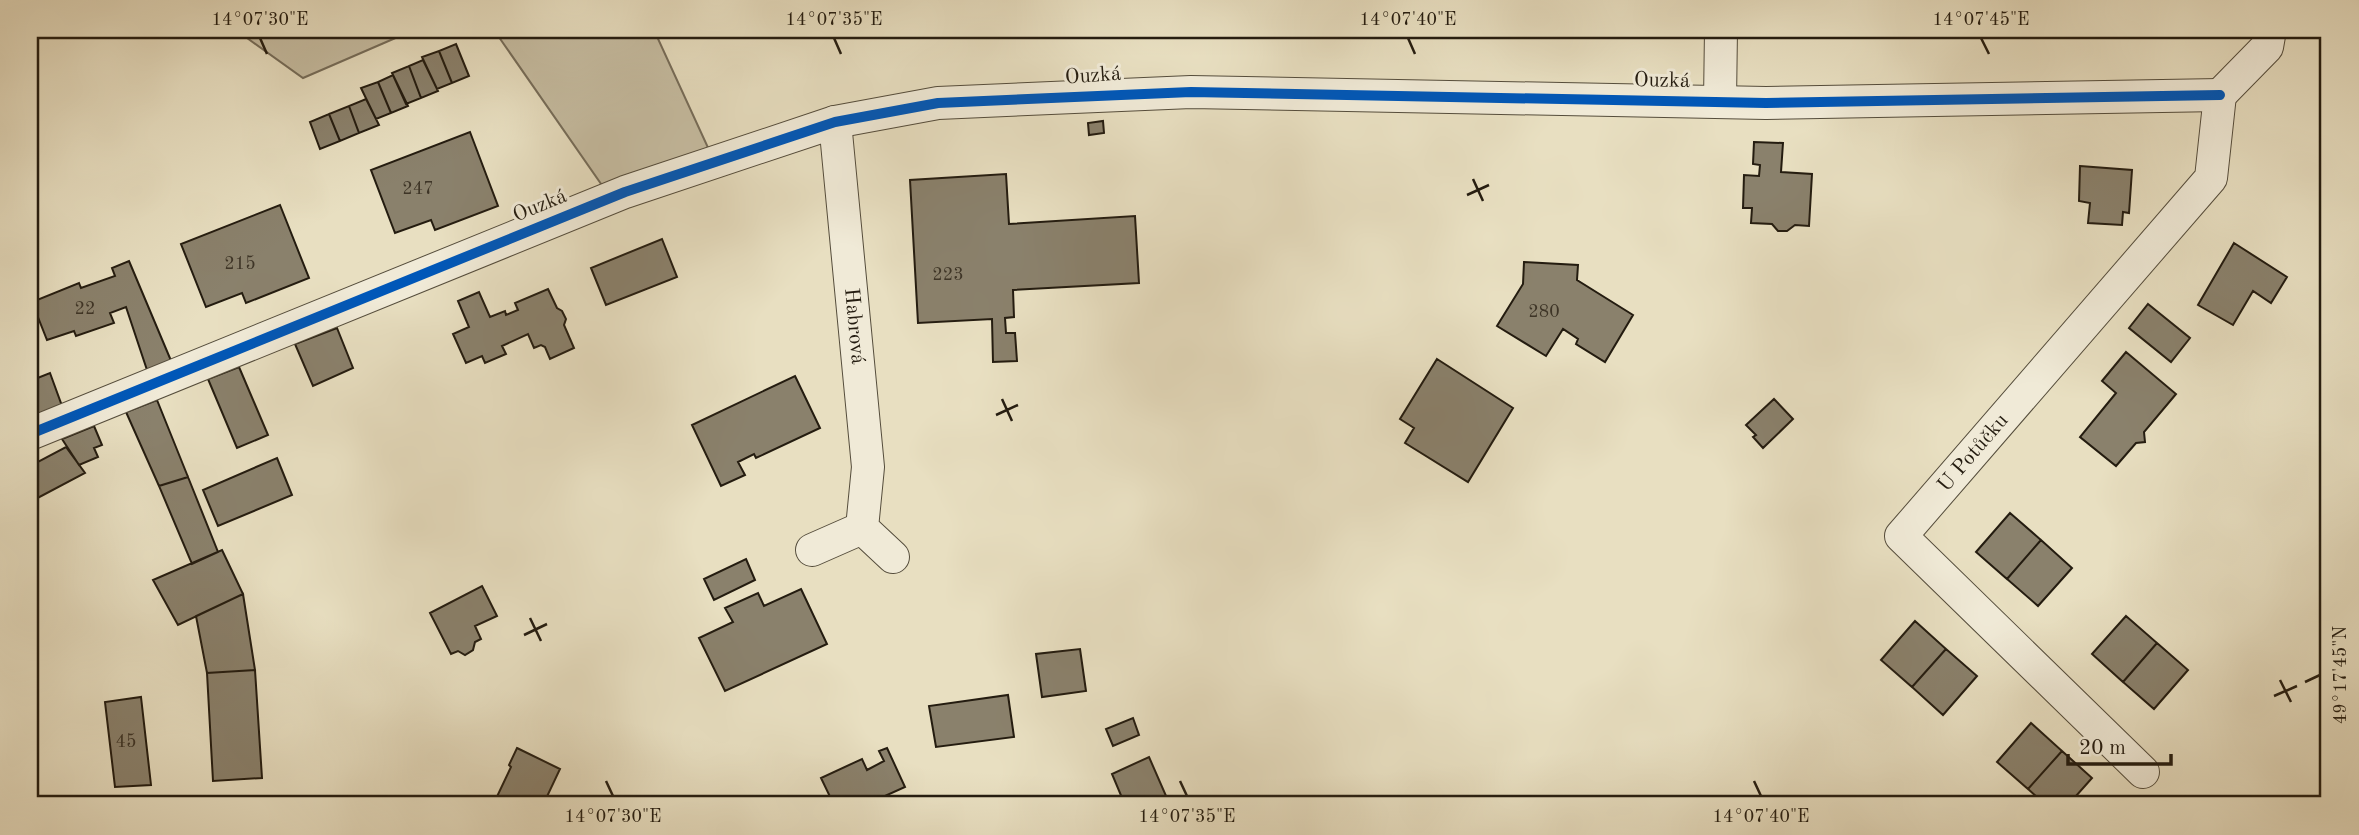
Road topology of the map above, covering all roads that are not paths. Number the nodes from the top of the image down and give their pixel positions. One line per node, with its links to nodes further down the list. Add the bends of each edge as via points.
1 (1721, 30): 4 (street)
2 (2270, 30): 3 (street, via 2267,47)
3 (2220, 95): 4 (street, Ouzká); 10 (street, U Potůčku, via 2211,178 1901,536)
4 (1720, 101): 5 (street, Ouzká, via 1149,92 938,103)
5 (835, 122): 6 (street, Ouzká, via 625,192); 7 (street, Habrová, via 868,467)
6 (30, 434)
7 (862, 528): 8 (street); 9 (street)
8 (812, 550)
9 (893, 557)
10 (2143, 772)

